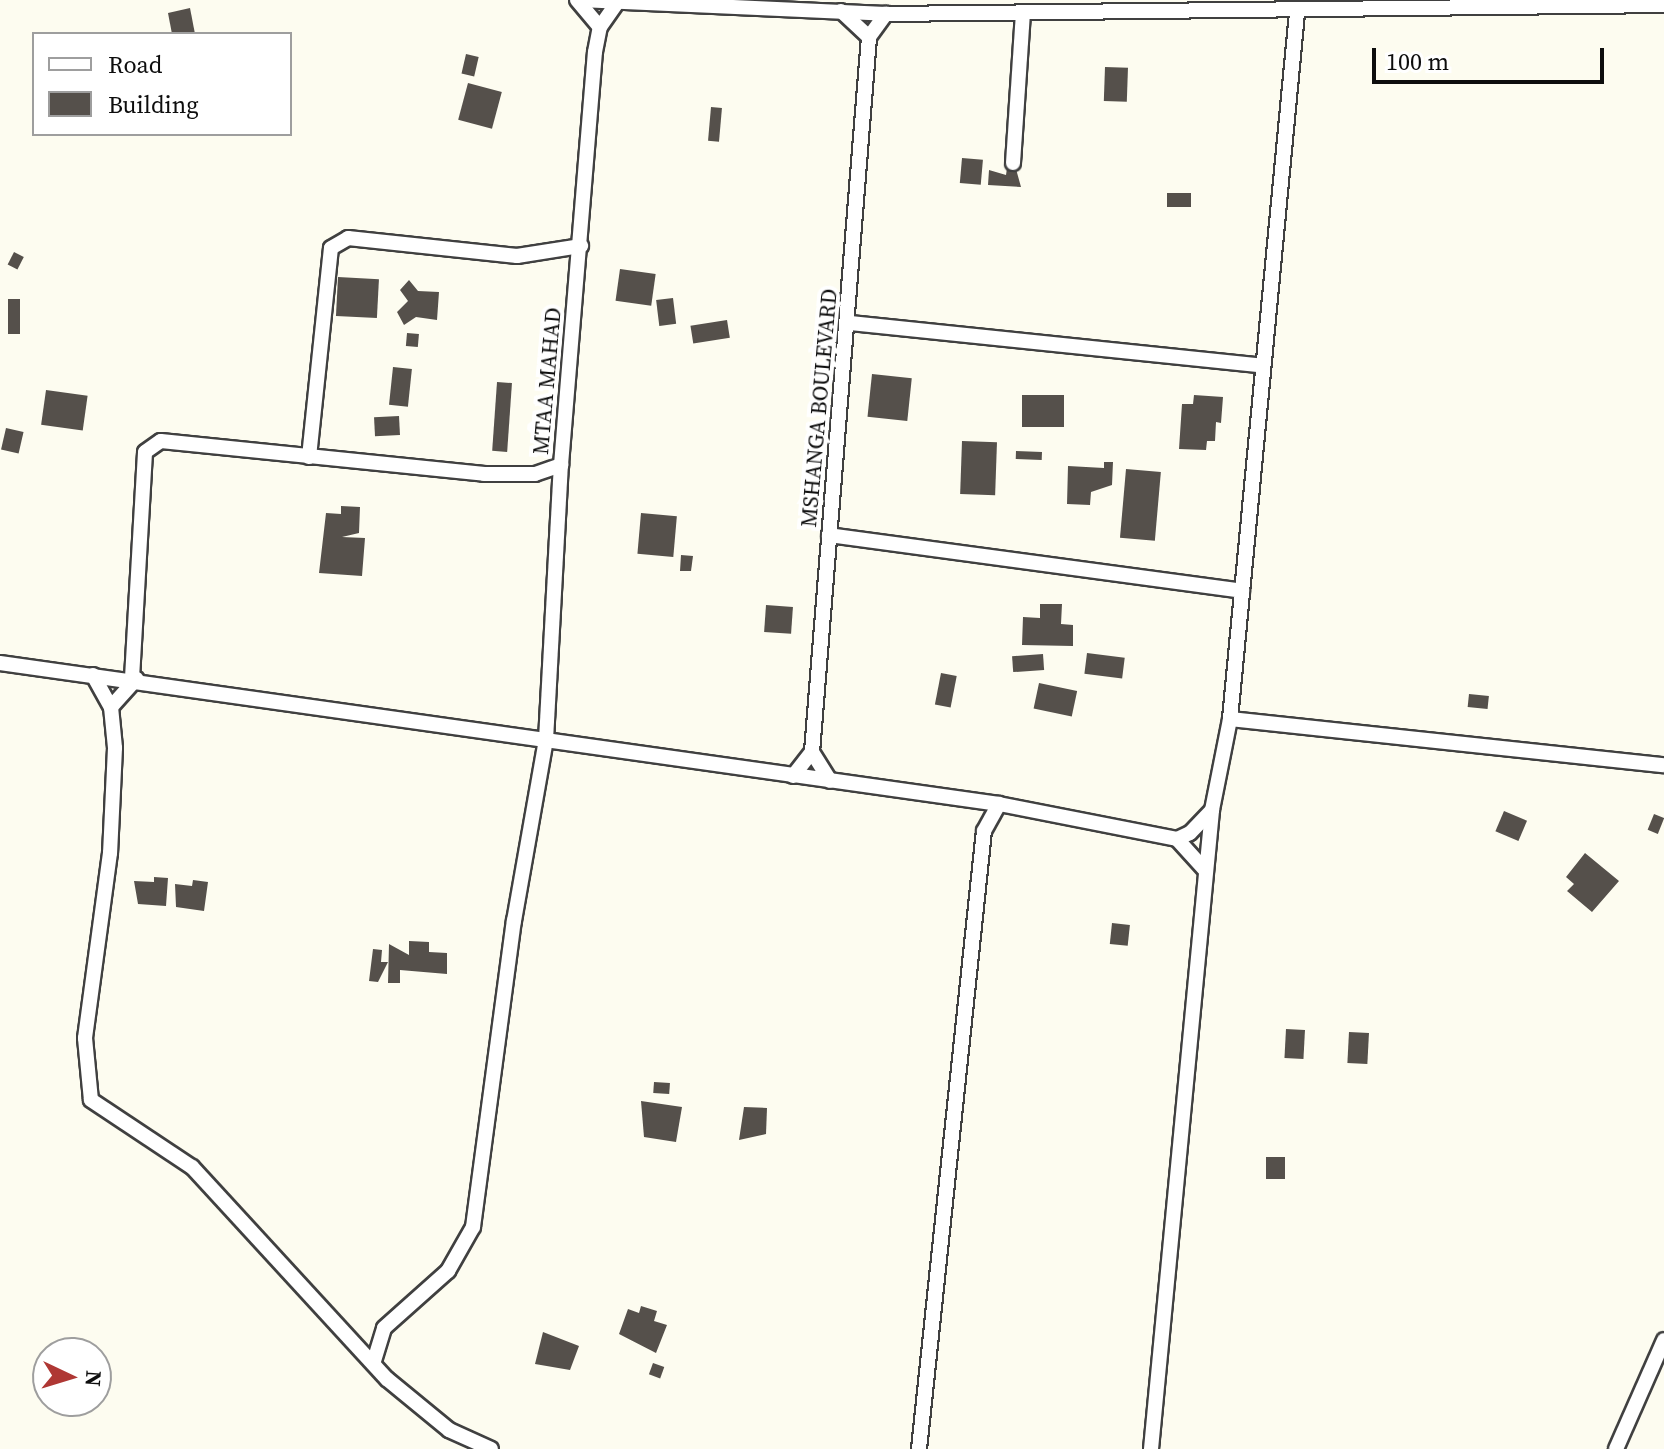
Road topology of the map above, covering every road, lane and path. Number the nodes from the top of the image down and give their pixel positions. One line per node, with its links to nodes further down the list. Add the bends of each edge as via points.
1 (578, 0): 2 (street); 8 (street)
2 (617, 3): 4 (street); 8 (street)
3 (1664, 5): 5 (street)
4 (841, 11): 6 (street); 9 (street)
5 (1297, 13): 7 (street); 13 (street)
6 (886, 14): 7 (street); 9 (street)
7 (1023, 14): 10 (street)
8 (600, 27): 11 (street, MTAA MAHAD)
9 (869, 37): 12 (street, MSHANGA BOULEVARD)
10 (1013, 163)
11 (581, 246): 14 (street, via 517,256 348,238 331,248); 15 (street, MTAA MAHAD)
12 (850, 323): 13 (street); 16 (street, MSHANGA BOULEVARD)
13 (1263, 366): 17 (street)
14 (309, 457): 15 (street, via 484,474 535,474); 20 (street, via 161,441 145,452)
15 (561, 465): 23 (street, MTAA MAHAD)
16 (829, 535): 17 (street); 24 (street, MSHANGA BOULEVARD)
17 (1242, 591): 22 (street)
18 (0, 663): 19 (street)
19 (93, 675): 20 (street); 21 (street)
20 (134, 678): 21 (street); 23 (street)
21 (111, 707): 33 (street, via 110,853 85,1038 91,1100 192,1167)
22 (1230, 719): 25 (street); 29 (street)
23 (546, 740): 26 (street); 33 (street, MTAA MAHAD, via 514,921 473,1227 448,1271 384,1328)
24 (812, 752): 26 (street); 27 (street)
25 (1664, 765)
26 (793, 776): 27 (street)
27 (830, 781): 28 (street)
28 (999, 804): 30 (street); 35 (street, via 984,831)
29 (1212, 810): 30 (street); 31 (street)
30 (1177, 839): 31 (street)
31 (1205, 870): 36 (street)
32 (1664, 1340): 37 (street)
33 (374, 1361): 34 (street, via 449,1430)
34 (491, 1449)
35 (919, 1449)
36 (1151, 1449)
37 (1616, 1449)

